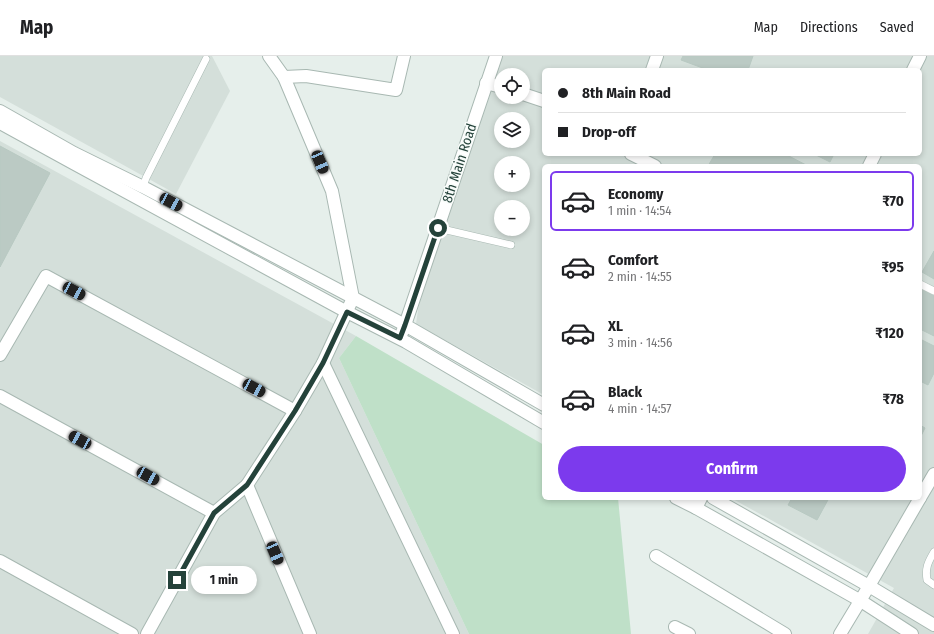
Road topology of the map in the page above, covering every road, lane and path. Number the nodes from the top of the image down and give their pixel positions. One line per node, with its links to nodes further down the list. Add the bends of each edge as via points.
1 (269, 56): 9 (street)
2 (404, 56): 9 (street, via 396,90 306,76)
3 (496, 56): 10 (street, 8th Main Road)
4 (657, 56): 7 (street)
5 (920, 56): 8 (street)
6 (206, 59): 18 (lane)
7 (653, 68)
8 (914, 68)
9 (284, 77): 23 (street, via 332,191)
10 (486, 82): 11 (street); 19 (street, 8th Main Road)
11 (494, 85)
12 (530, 96): 13 (street)
13 (542, 100)
14 (0, 111): 18 (street)
15 (0, 122): 24 (street)
16 (635, 156): 17 (street)
17 (651, 164)
18 (142, 187): 23 (street)
19 (438, 228): 20 (lane); 25 (street, 8th Main Road)
20 (512, 245)
21 (922, 285): 22 (lane)
22 (934, 291)
23 (353, 298): 24 (street); 25 (street)
24 (347, 312): 26 (street); 28 (street)
25 (405, 325): 26 (street, 8th Main Road); 29 (street)
26 (400, 338): 31 (street)
27 (0, 355): 33 (street, via 46,276)
28 (323, 363): 33 (street); 55 (street)
29 (522, 393): 31 (street); 32 (street)
30 (0, 396): 43 (street)
31 (514, 405): 34 (street)
32 (542, 405)
33 (295, 411): 36 (street)
34 (542, 422)
35 (934, 474): 37 (street)
36 (247, 485): 43 (street); 54 (street)
37 (930, 488): 38 (street)
38 (922, 496)
39 (685, 500): 42 (street)
40 (717, 500): 48 (street)
41 (919, 500): 48 (street)
42 (698, 503): 49 (street)
43 (214, 513): 53 (street)
44 (934, 552): 47 (lane, via 926,573 927,580)
45 (656, 556): 57 (street)
46 (0, 561): 52 (street)
47 (934, 585)
48 (869, 586): 49 (street); 50 (street)
49 (861, 601): 58 (street); 59 (street)
50 (934, 625)
51 (675, 627): 56 (street)
52 (132, 634)
53 (147, 634)
54 (310, 634)
55 (453, 634)
56 (689, 634)
57 (785, 634)
58 (840, 634)
59 (912, 634)

